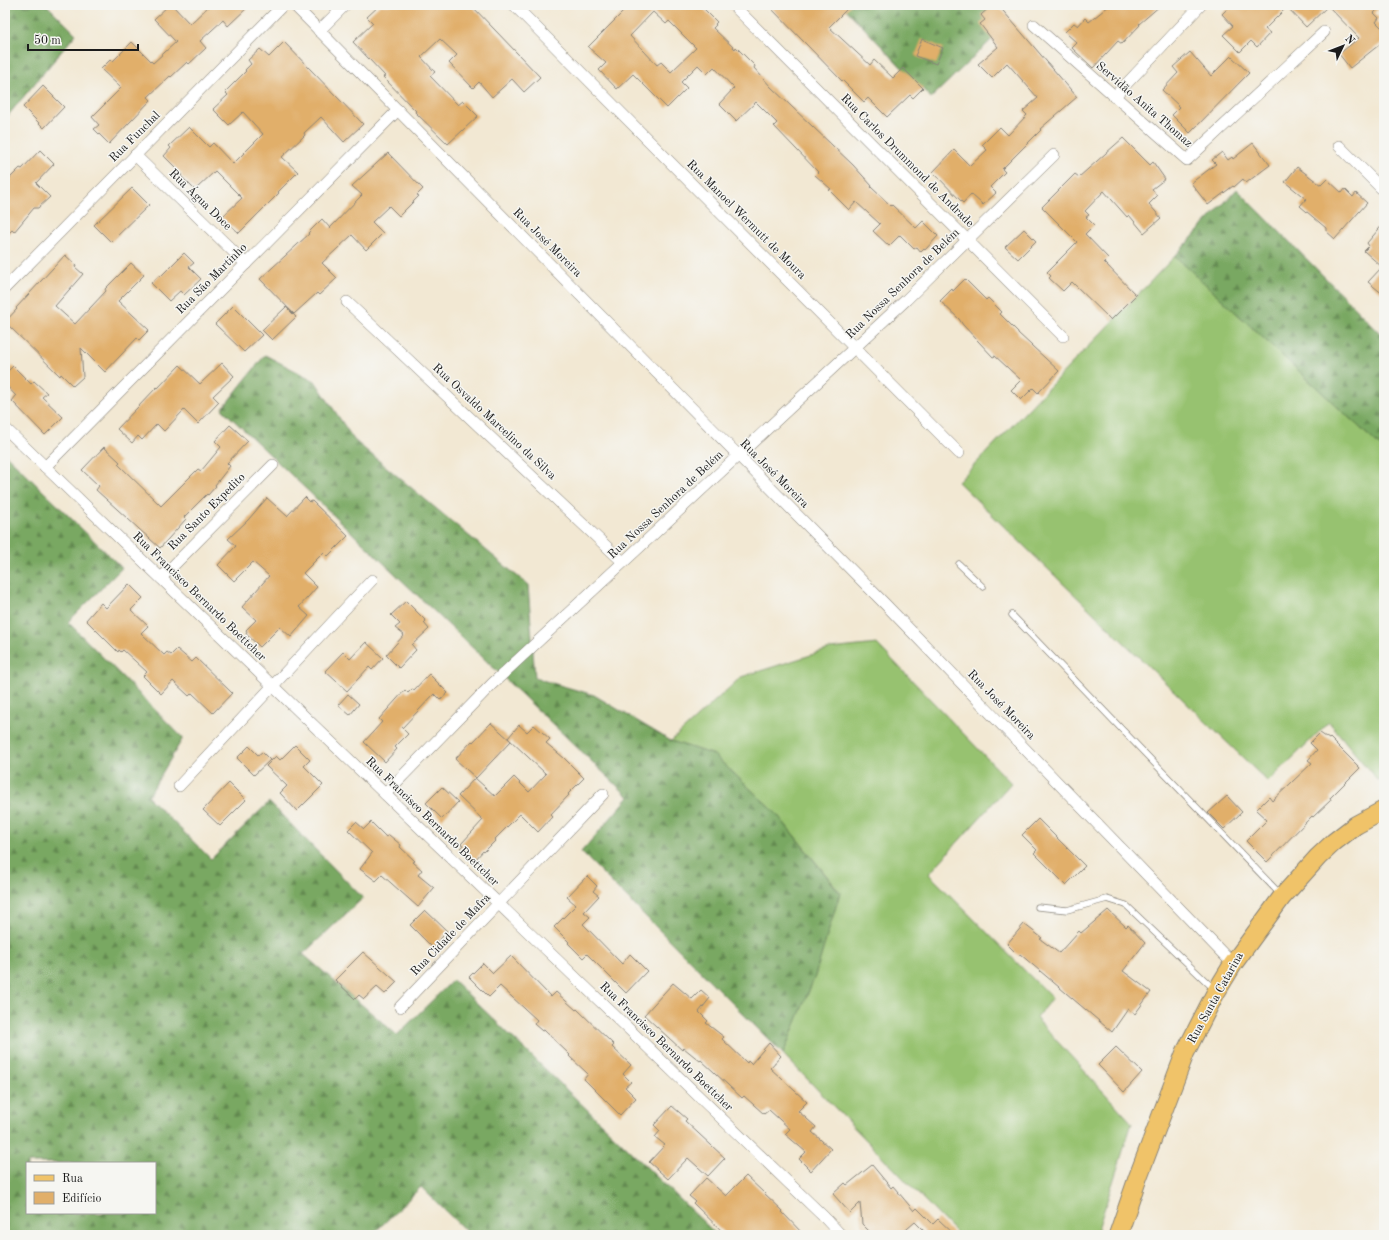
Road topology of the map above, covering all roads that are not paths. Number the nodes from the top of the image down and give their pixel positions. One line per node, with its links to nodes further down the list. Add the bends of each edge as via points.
1 (283, 5): 13 (street, Rua Funchal)
2 (294, 5): 8 (street, Rua José Moreira)
3 (345, 5): 8 (street)
4 (514, 5): 21 (street, Rua Manoel Wermutt de Moura)
5 (733, 5): 16 (street, Rua Carlos Drummond de Andrade)
6 (1197, 6): 10 (street)
7 (1034, 25): 10 (street, Servidão Anita Thomaz)
8 (319, 30): 11 (street, Rua José Moreira)
9 (1324, 32): 10 (street, Servidão Anita Thomaz, via 1187,160)
10 (1114, 97)
11 (398, 110): 17 (street, Rua São Martinho); 24 (street, Rua José Moreira)
12 (1339, 146): 15 (street)
13 (135, 155): 17 (street, Rua Água Doce); 18 (street, Rua Funchal)
14 (1054, 155): 16 (street, Rua Nossa Senhora de Belém)
15 (1384, 191)
16 (968, 240): 20 (street, Rua Carlos Drummond de Andrade); 21 (street, Rua Nossa Senhora de Belém)
17 (246, 264): 26 (street, Rua São Martinho)
18 (5, 288)
19 (347, 302): 27 (street, Rua Osvaldo Marcelino da Silva)
20 (1063, 336)
21 (854, 348): 23 (street, Rua Manoel Wermutt de Moura); 24 (street, Rua Nossa Senhora de Belém)
22 (5, 428): 26 (street, Rua Francisco Bernardo Boettcher)
23 (959, 453)
24 (738, 456): 27 (street, Rua Nossa Senhora de Belém); 41 (street, Rua José Moreira)
25 (273, 465): 29 (street, Rua Santo Expedito)
26 (45, 467): 29 (street, Rua Francisco Bernardo Boettcher)
27 (623, 562): 35 (street, Rua Nossa Senhora de Belém, via 492,684)
28 (959, 564): 31 (lane)
29 (161, 578): 33 (street, Rua Francisco Bernardo Boettcher)
30 (372, 580): 33 (street)
31 (983, 587)
32 (1012, 615): 38 (lane)
33 (273, 686): 34 (street); 35 (street, Rua Francisco Bernardo Boettcher)
34 (179, 786)
35 (385, 794): 39 (street, Rua Francisco Bernardo Boettcher)
36 (603, 794): 39 (street, Rua Cidade de Mafra)
37 (1384, 810): 38 (main road, Rua Santa Catarina, via 1356,825 1334,842)
38 (1282, 897): 41 (main road, Rua Santa Catarina)
39 (498, 903): 43 (street, Rua Cidade de Mafra); 44 (street, Rua Francisco Bernardo Boettcher)
40 (1038, 907): 42 (lane, via 1067,910 1107,899 1126,905)
41 (1233, 964): 42 (main road, Rua Santa Catarina)
42 (1216, 992): 45 (main road, Rua Santa Catarina, via 1185,1054)
43 (400, 1006)
44 (841, 1235)
45 (1118, 1235)

